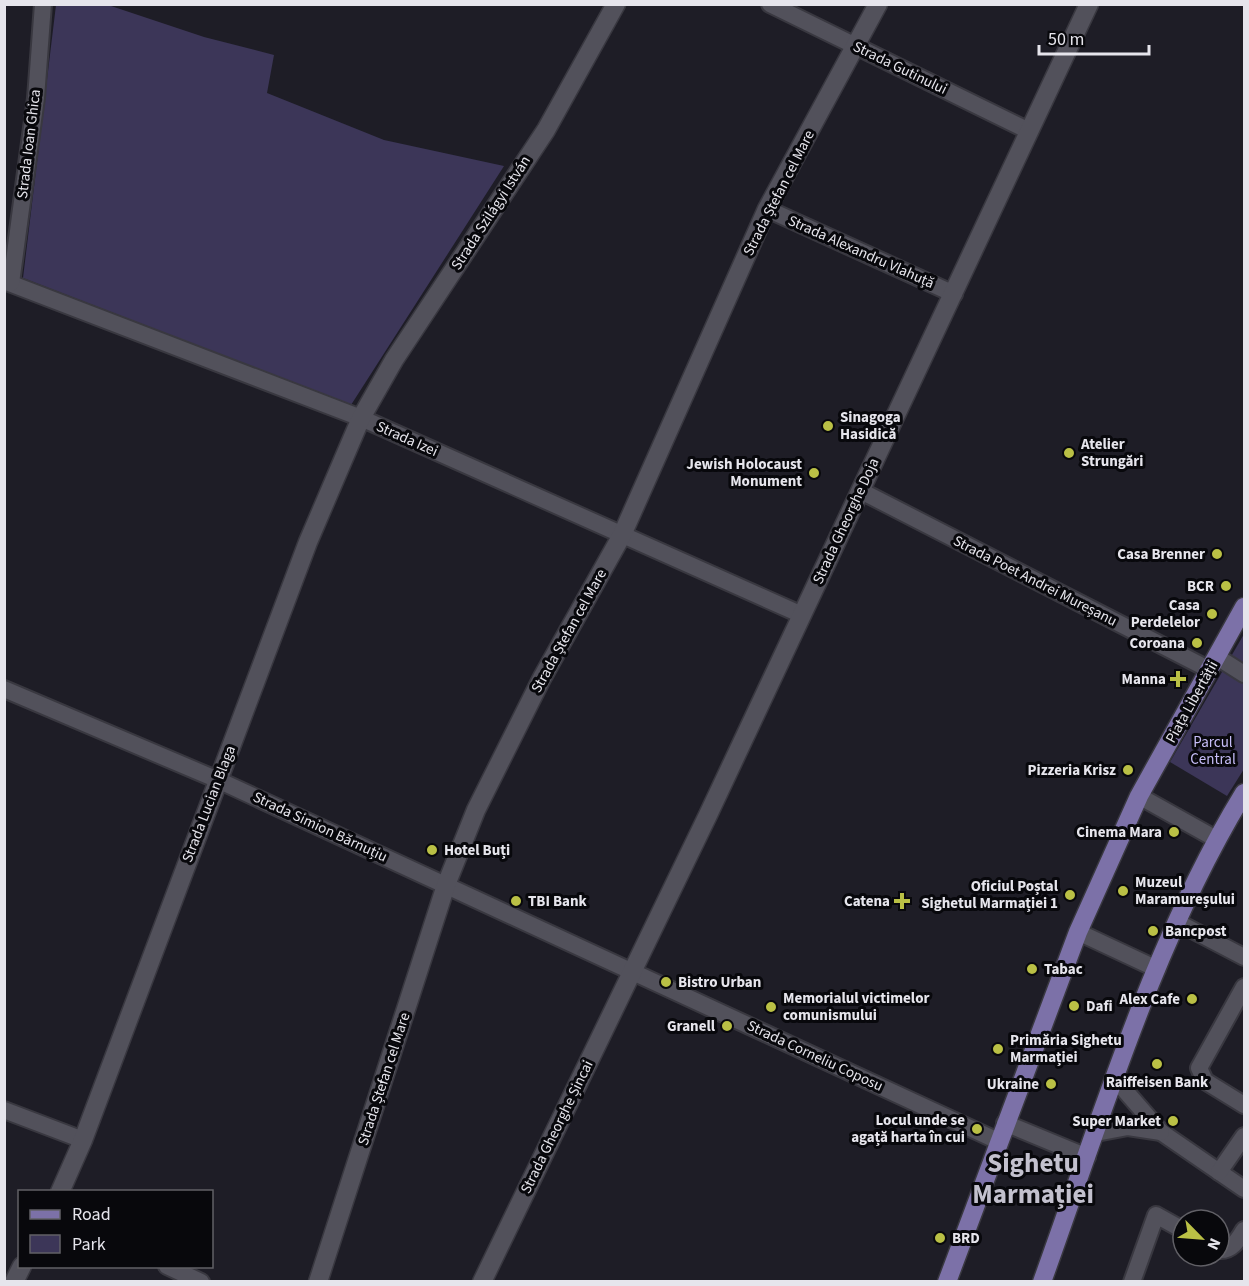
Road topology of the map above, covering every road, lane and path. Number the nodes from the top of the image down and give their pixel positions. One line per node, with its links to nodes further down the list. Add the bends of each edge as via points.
1 (43, 4): 9 (street, Strada Ioan Ghica, via 36,98)
2 (616, 4): 11 (main road, Strada Szilágyi István, via 546,130 394,360)
3 (770, 4): 6 (street, Strada Gutinului)
4 (878, 4): 6 (main road, Strada Ștefan cel Mare)
5 (1089, 4): 7 (main road, Strada Gheorghe Doja)
6 (856, 48): 7 (street, Strada Gutinului); 8 (main road, Strada Ștefan cel Mare)
7 (1029, 130): 10 (main road, Strada Gheorghe Doja)
8 (767, 209): 10 (street, Strada Alexandru Vlahuță); 13 (main road, Strada Ștefan cel Mare)
9 (8, 282): 11 (street, Strada Izei)
10 (954, 294): 12 (main road, Strada Gheorghe Doja)
11 (361, 418): 13 (street, Strada Izei); 19 (main road, Strada Lucian Blaga, via 308,542)
12 (861, 491): 15 (main road, Strada Gheorghe Doja); 16 (street, Strada Poet Andrei Mureșanu)
13 (622, 535): 15 (street, Strada Izei); 23 (main road, Strada Ștefan cel Mare, via 501,759)
14 (1245, 607): 16 (main road, Piața Libertății)
15 (802, 615): 28 (main road, Strada Gheorghe Doja)
16 (1214, 664): 17 (street, Strada Poet Andrei Mureșanu); 21 (main road, Piața Libertății)
17 (1245, 674)
18 (4, 689): 19 (street, Strada Simion Bărnuțiu)
19 (218, 780): 23 (street, Strada Simion Bărnuțiu); 37 (main road, Strada Lucian Blaga)
20 (1245, 793): 22 (main road)
21 (1139, 796): 22 (street); 25 (main road, Piața Libertății)
22 (1216, 839): 24 (main road)
23 (446, 885): 28 (street, Strada Simion Bărnuțiu); 47 (main road, Strada Ștefan cel Mare)
24 (1177, 922): 26 (street); 27 (main road)
25 (1078, 932): 27 (street); 33 (main road, Piața Libertății)
26 (1245, 957)
27 (1157, 969): 30 (main road)
28 (632, 972): 33 (street, Strada Corneliu Coposu); 48 (main road, Strada Gheorghe Șincai)
29 (1242, 998): 31 (street, via 1200,1074)
30 (1115, 1079): 34 (street); 35 (main road)
31 (1245, 1105)
32 (4, 1110): 37 (street)
33 (1001, 1132): 38 (street, Strada Corneliu Coposu); 49 (main road, Piața Libertății)
34 (1161, 1132): 35 (street, via 1128,1128); 39 (street)
35 (1096, 1133): 38 (main road)
36 (1245, 1136): 39 (street)
37 (83, 1140): 41 (main road, Strada Lucian Blaga)
38 (1087, 1157): 50 (main road)
39 (1219, 1172): 40 (street)
40 (1245, 1189)
41 (60, 1190)
42 (1171, 1223): 51 (street, via 1156,1215)
43 (1245, 1230): 44 (street)
44 (1231, 1246)
45 (172, 1268): 46 (street)
46 (201, 1281)
47 (318, 1281)
48 (482, 1281)
49 (947, 1281)
50 (1042, 1281)
51 (1132, 1281)

